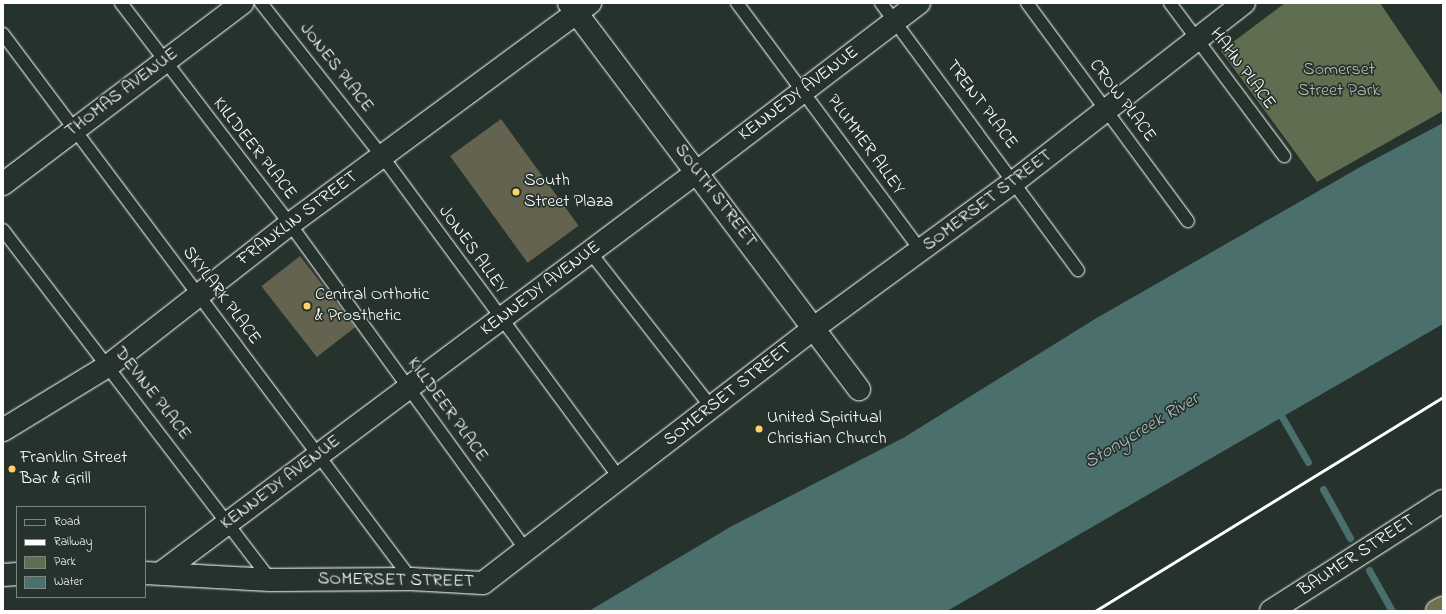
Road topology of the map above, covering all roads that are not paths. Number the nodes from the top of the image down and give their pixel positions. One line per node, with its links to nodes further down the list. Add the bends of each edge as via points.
1 (120, 3): 14 (lane, KILLDEER PLACE)
2 (242, 3): 14 (street, THOMAS AVENUE)
3 (261, 3): 18 (lane, JONES PLACE)
4 (737, 3): 15 (lane, PLUMMER ALLEY)
5 (881, 3): 11 (lane, TRENT PLACE)
6 (919, 3): 11 (street, KENNEDY AVENUE)
7 (1027, 3): 16 (lane, CROW PLACE)
8 (1170, 3): 13 (lane, HAHN PLACE)
9 (1244, 3): 13 (street, SOMERSET STREET)
10 (578, 7): 18 (street, FRANKLIN STREET); 20 (street, SOUTH STREET)
11 (895, 21): 15 (street, KENNEDY AVENUE); 21 (lane, TRENT PLACE)
12 (3, 34): 17 (lane, SKYLARK PLACE)
13 (1197, 39): 16 (street, SOMERSET STREET); 19 (lane, HAHN PLACE)
14 (164, 62): 17 (street, THOMAS AVENUE); 24 (lane, KILLDEER PLACE)
15 (802, 90): 20 (street, KENNEDY AVENUE); 26 (lane, PLUMMER ALLEY)
16 (1106, 108): 21 (street, SOMERSET STREET); 23 (lane, CROW PLACE)
17 (73, 129): 22 (street, THOMAS AVENUE); 29 (lane, SKYLARK PLACE)
18 (382, 156): 24 (street, FRANKLIN STREET); 30 (lane, JONES ALLEY)
19 (1284, 156)
20 (697, 172): 27 (street, KENNEDY AVENUE); 31 (street, SOUTH STREET)
21 (1015, 181): 26 (street, SOMERSET STREET); 28 (lane, TRENT PLACE)
22 (3, 184)
23 (1188, 221)
24 (290, 224): 29 (street, FRANKLIN STREET); 33 (lane, KILLDEER PLACE)
25 (3, 230): 32 (lane, DEVINE PLACE)
26 (921, 251): 31 (street, SOMERSET STREET)
27 (590, 252): 30 (street, KENNEDY AVENUE); 35 (lane)
28 (1078, 270)
29 (198, 296): 32 (street, FRANKLIN STREET); 37 (lane, SKYLARK PLACE)
30 (500, 320): 33 (street, KENNEDY AVENUE); 38 (lane, JONES ALLEY)
31 (814, 328): 34 (street, SOUTH STREET); 35 (street, SOMERSET STREET)
32 (108, 366): 36 (street, FRANKLIN STREET); 40 (lane, DEVINE PLACE)
33 (408, 387): 37 (street, KENNEDY AVENUE); 41 (lane, KILLDEER PLACE)
34 (859, 389)
35 (712, 408): 38 (street, SOMERSET STREET)
36 (3, 430)
37 (319, 456): 40 (street, KENNEDY AVENUE); 45 (lane, SKYLARK PLACE)
38 (620, 479): 41 (street, SOMERSET STREET)
39 (1443, 501): 48 (street, BAUMER STREET)
40 (228, 522): 42 (street, KENNEDY AVENUE); 46 (lane, DEVINE PLACE)
41 (527, 552): 45 (street, SOMERSET STREET, via 483,583)
42 (153, 573): 46 (street, SOMERSET STREET)
43 (16, 574): 44 (street)
44 (3, 575)
45 (411, 579): 46 (street, SOMERSET STREET)
46 (271, 580)
47 (1443, 608): 49 (highway)
48 (1271, 611)
49 (1437, 611)

